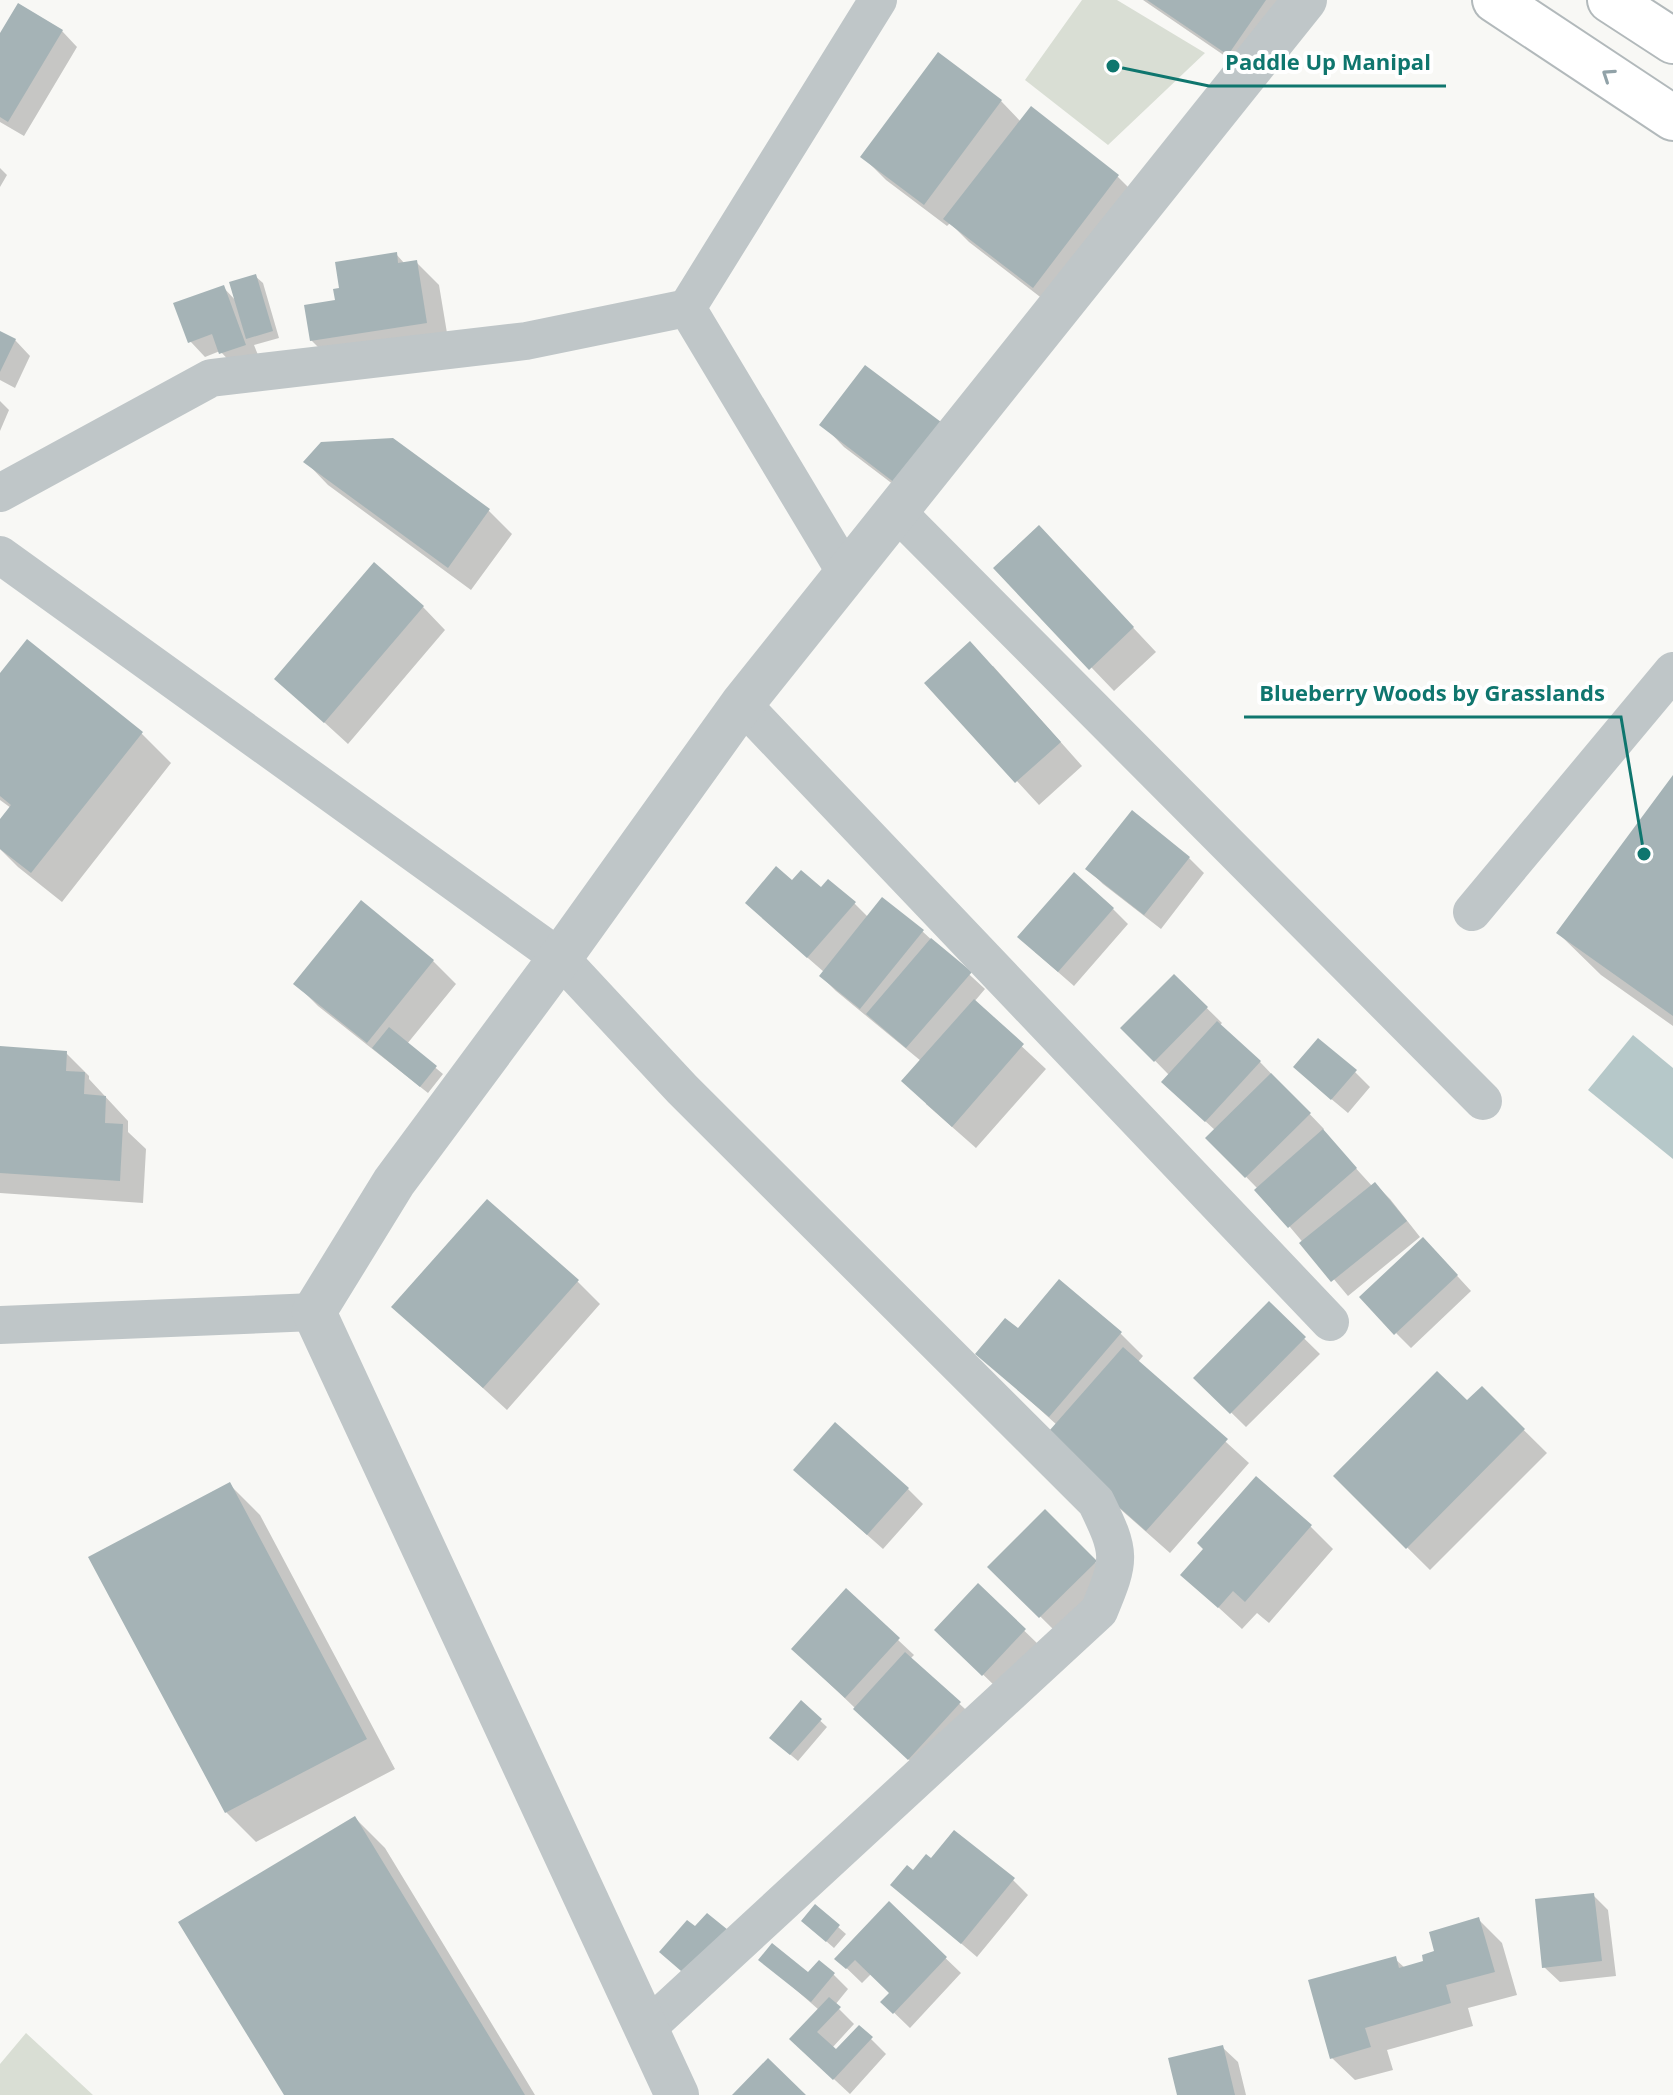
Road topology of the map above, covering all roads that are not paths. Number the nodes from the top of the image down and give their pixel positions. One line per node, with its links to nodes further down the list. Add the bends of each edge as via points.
1 (878, 0): 7 (street)
2 (1305, 0): 9 (street)
3 (1495, 0): 6 (highway, one-way to 3)
4 (1610, 0): 5 (highway)
5 (1673, 41)
6 (1673, 118)
7 (687, 308): 8 (street, via 526,341 211,378); 11 (street)
8 (0, 493)
9 (896, 511): 11 (street); 16 (street)
10 (0, 555): 15 (street)
11 (846, 573): 13 (street)
12 (1673, 671): 14 (street)
13 (742, 704): 15 (street); 18 (street)
14 (1472, 912)
15 (560, 958): 17 (street, via 394,1182); 20 (street, via 682,1089 1096,1502 1115,1540 1115,1573 1099,1611)
16 (1483, 1101)
17 (314, 1312): 19 (street); 20 (street)
18 (1330, 1322)
19 (0, 1325)
20 (646, 2029): 21 (street)
21 (677, 2095)

